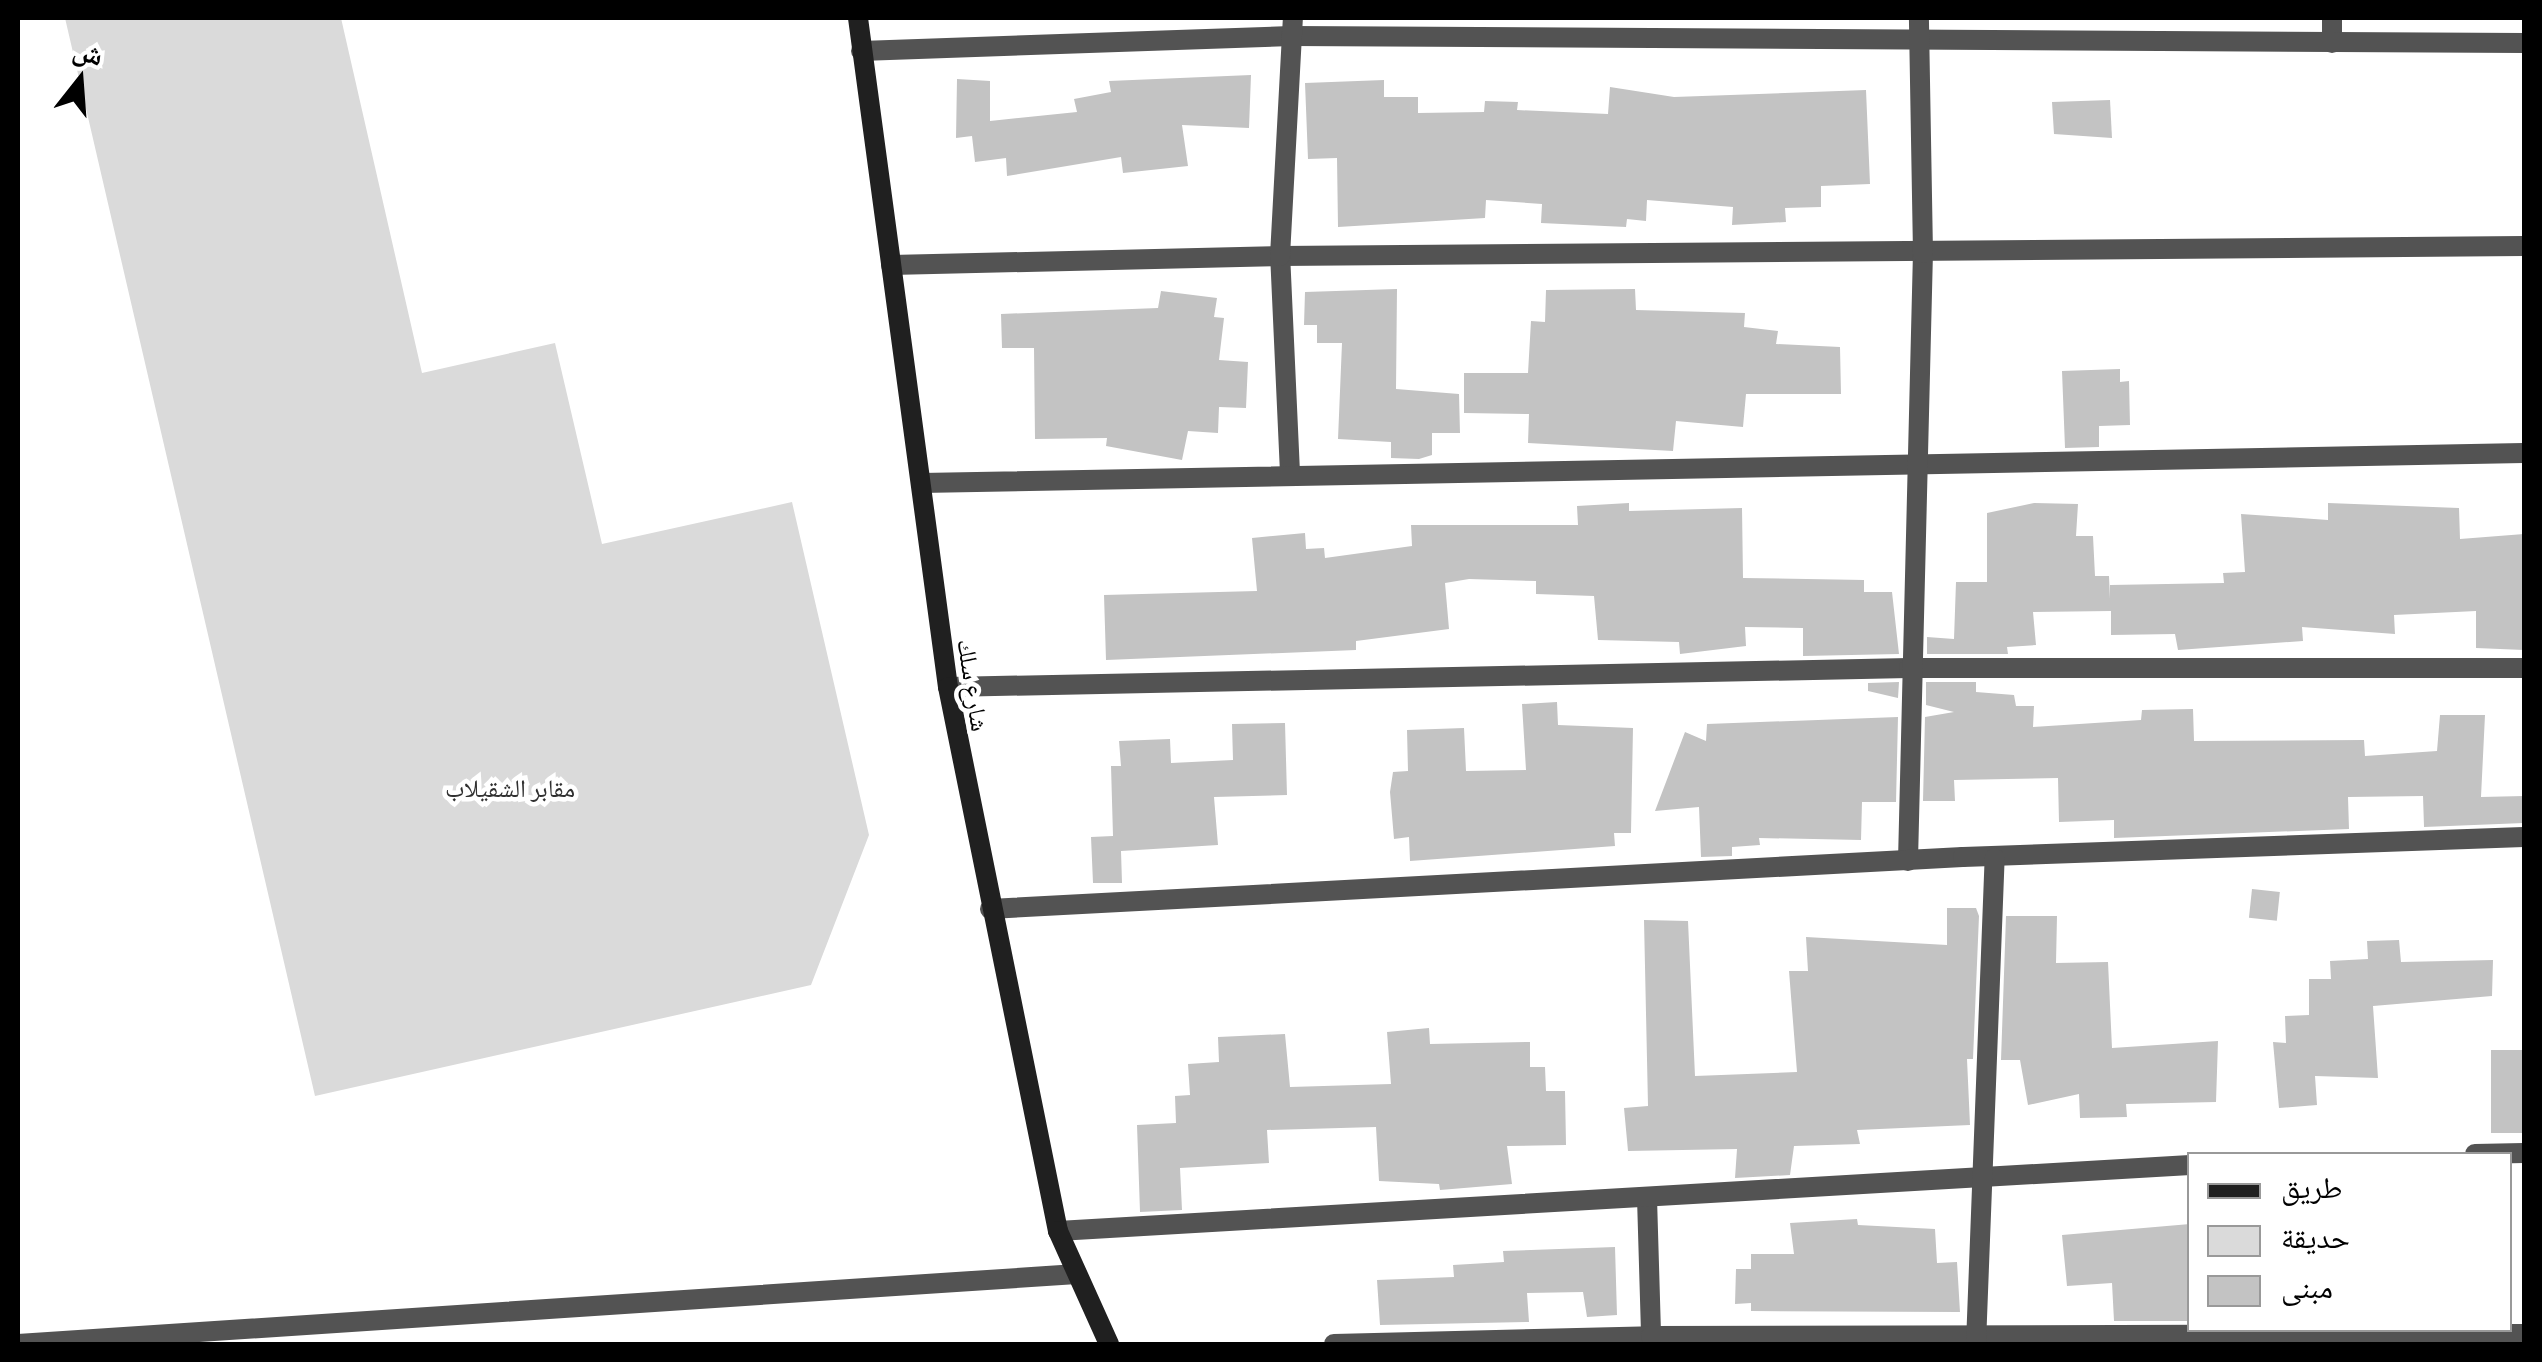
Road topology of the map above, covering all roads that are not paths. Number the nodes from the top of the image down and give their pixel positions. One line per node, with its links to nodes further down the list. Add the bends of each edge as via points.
1 (858, 18): 8 (street, شارع سلك)
2 (1919, 18): 5 (street)
3 (2332, 18): 6 (street)
4 (1292, 26): 5 (street); 8 (street); 11 (street)
5 (1919, 40): 6 (street); 10 (street)
6 (2332, 43): 7 (street)
7 (2524, 43)
8 (861, 52): 12 (street, شارع سلك)
9 (2524, 246): 10 (street)
10 (1924, 252): 11 (street); 14 (street)
11 (1280, 256): 12 (street); 15 (street)
12 (891, 265): 16 (street, شارع سلك)
13 (2524, 453): 14 (street)
14 (1917, 463): 15 (street); 17 (street)
15 (1290, 472): 16 (street)
16 (921, 483): 19 (street, شارع سلك)
17 (1909, 668): 18 (street); 19 (street); 22 (street)
18 (2524, 668)
19 (948, 687): 23 (street, شارع سلك)
20 (2524, 837): 21 (street)
21 (1995, 858): 22 (street); 25 (street)
22 (1908, 861): 23 (street)
23 (990, 909): 27 (street, شارع سلك)
24 (2187, 1165): 25 (street)
25 (1983, 1172): 26 (street); 31 (street)
26 (1647, 1198): 27 (street); 30 (street)
27 (1058, 1231): 28 (street, شارع سلك)
28 (1077, 1274): 33 (street); 35 (street, شارع سلك)
29 (2524, 1334): 32 (street)
30 (1651, 1336): 31 (street); 36 (street)
31 (1976, 1340): 32 (street)
32 (2175, 1342)
33 (110, 1343): 34 (street)
34 (18, 1344)
35 (1110, 1344)
36 (1334, 1344)

